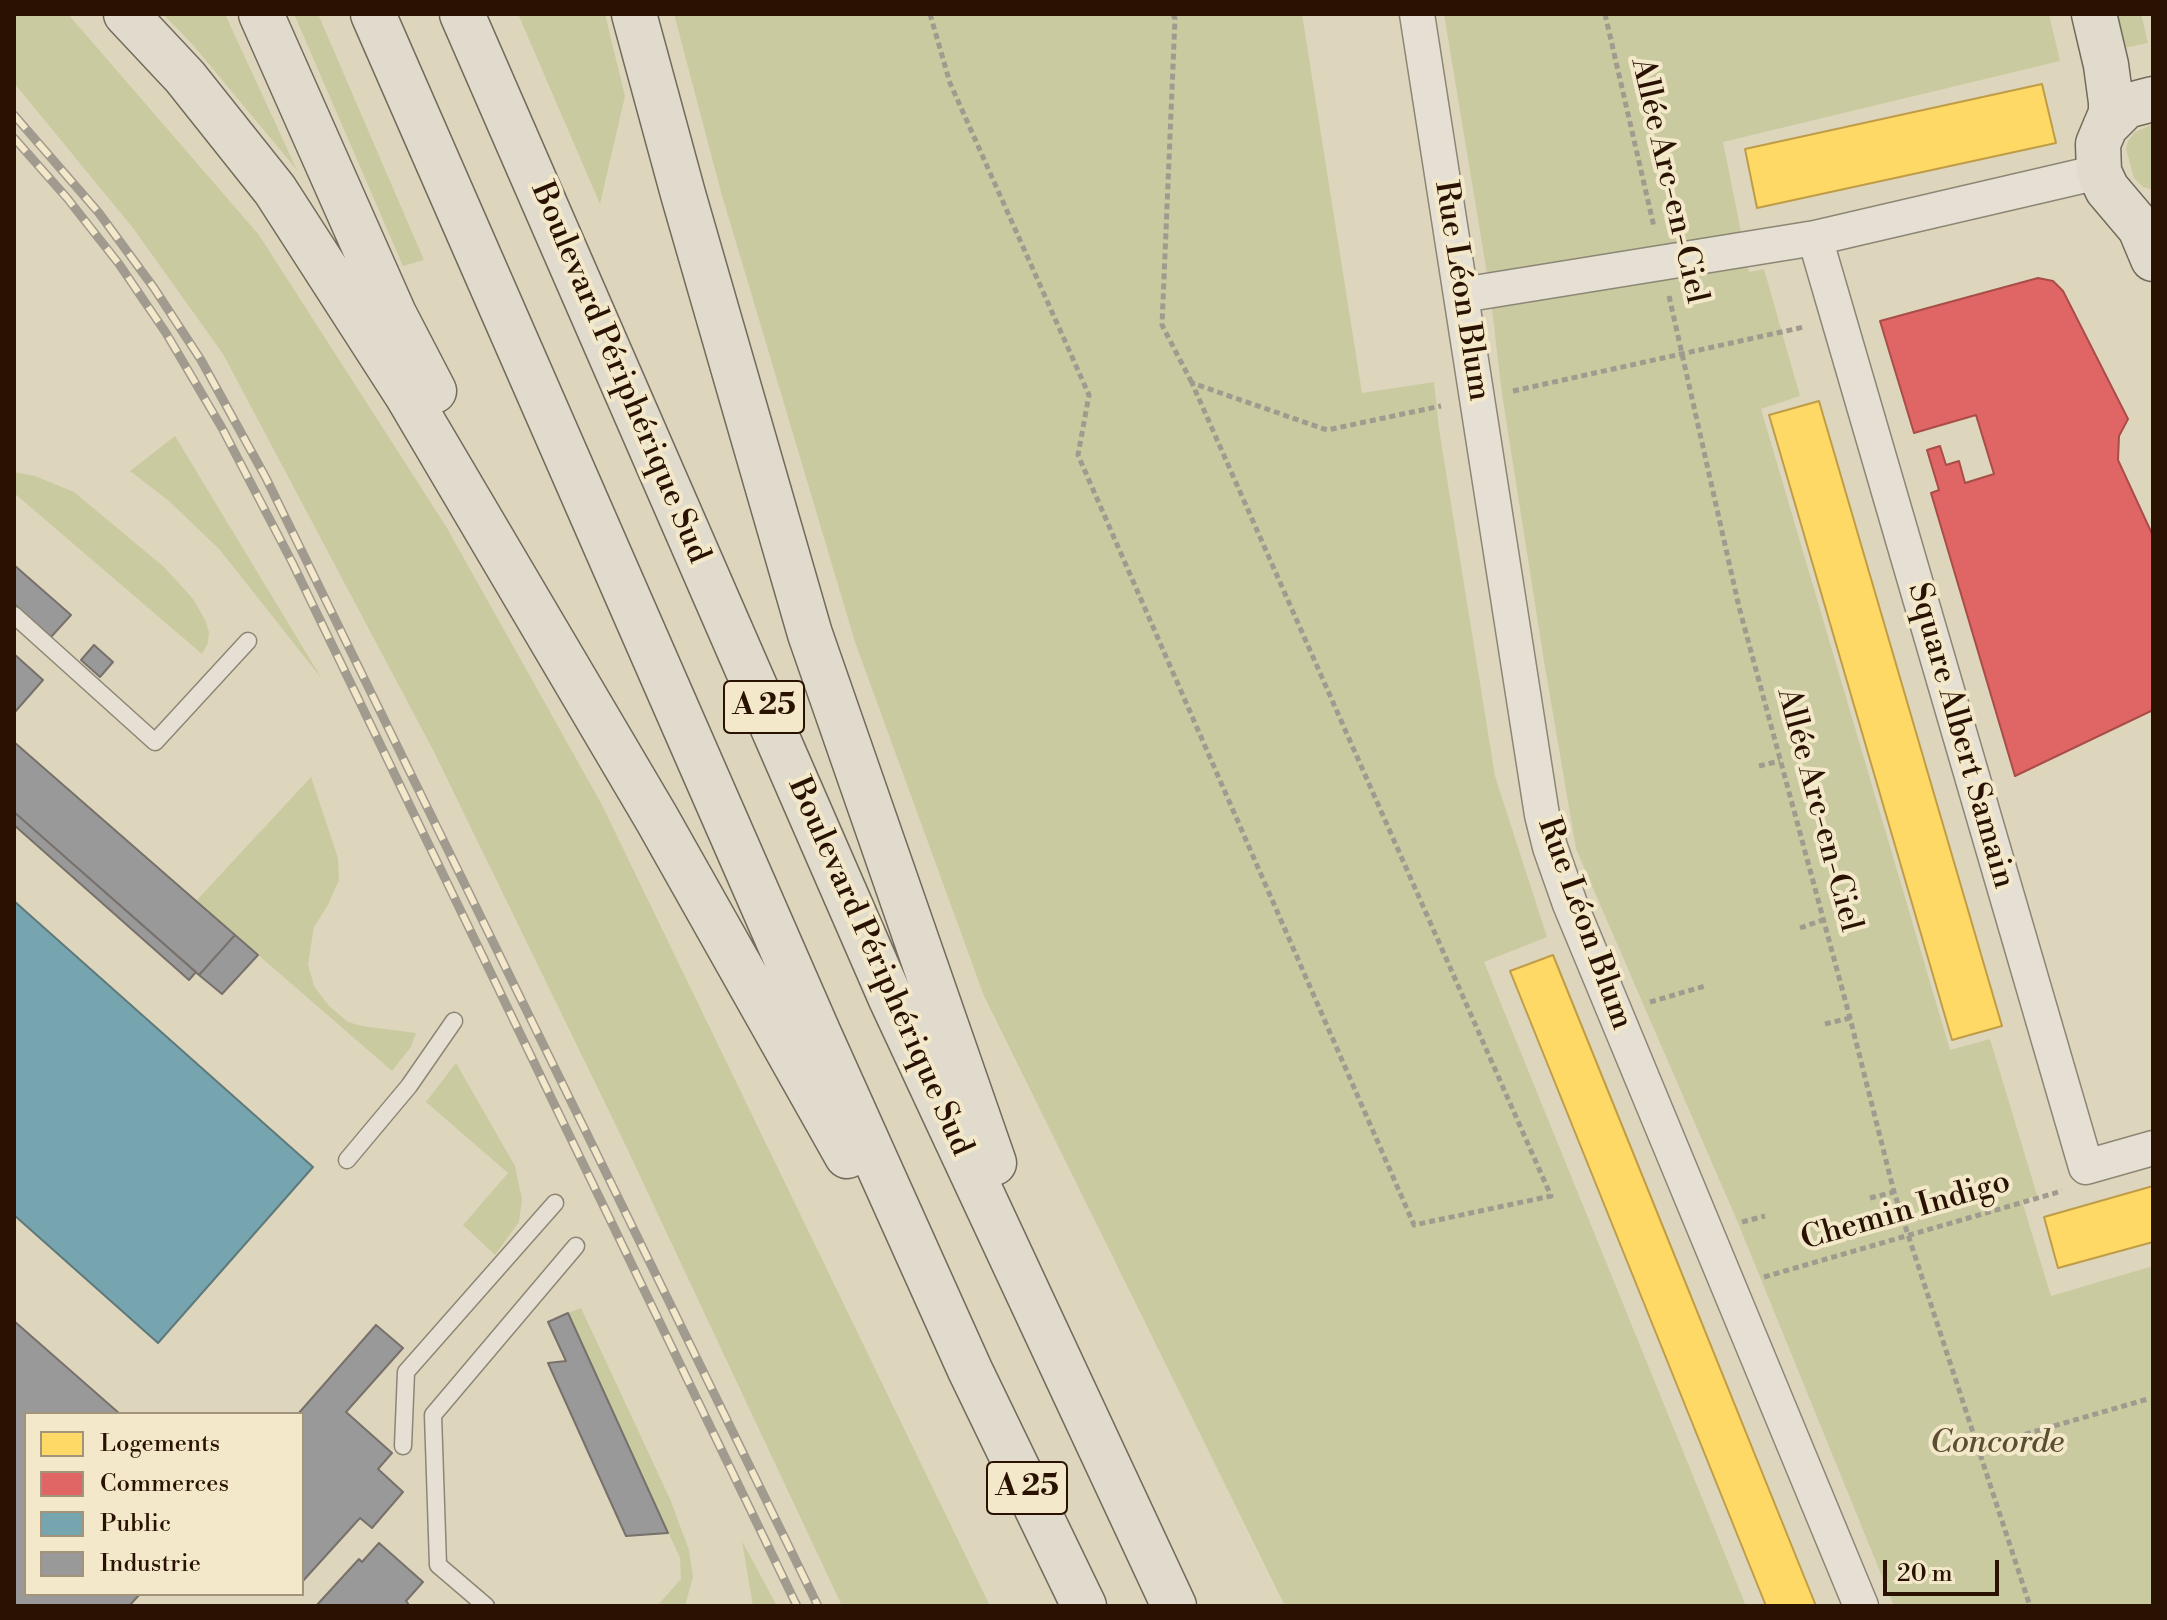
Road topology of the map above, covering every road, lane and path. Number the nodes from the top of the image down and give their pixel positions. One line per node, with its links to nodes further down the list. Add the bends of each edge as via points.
1 (126, 14): 26 (main road, via 185,77 275,190 407,395)
2 (261, 14): 26 (main road, via 394,314)
3 (373, 14): 43 (main road, A 25)
4 (462, 14): 44 (main road, Boulevard Périphérique Sud / A 25, via 891,999)
5 (634, 14): 44 (main road, via 810,634)
6 (930, 14): 20 (path, via 950,83 1089,395 1078,455 1414,1225 1551,1196)
7 (1173, 14): 20 (path, via 1162,325)
8 (1417, 14): 17 (street, Rue Léon Blum)
9 (1605, 14): 16 (path, Allée Arc-en-Ciel)
10 (2094, 14): 12 (main road, via 2111,88)
11 (2153, 99): 12 (main road, via 2126,106)
12 (2105, 127): 13 (main road, via 2097,153)
13 (2124, 197): 14 (street); 15 (main road)
14 (1815, 238): 16 (street); 18 (street, Square Albert Samain)
15 (2153, 259)
16 (1662, 263): 17 (street); 19 (path, Allée Arc-en-Ciel)
17 (1462, 295): 21 (street, Rue Léon Blum)
18 (1838, 319): 19 (path); 36 (street, Square Albert Samain)
19 (1683, 353): 21 (path); 24 (path, Allée Arc-en-Ciel, via 1739,607)
20 (1192, 383): 21 (path, via 1327,430)
21 (1477, 398): 30 (street, Rue Léon Blum, via 1542,815 1570,904)
22 (14, 615): 23 (lane, via 155,742)
23 (248, 641)
24 (1780, 761): 25 (path); 27 (path, Allée Arc-en-Ciel)
25 (1759, 766)
26 (657, 819): 43 (main road)
27 (1823, 920): 28 (path); 31 (path, Allée Arc-en-Ciel)
28 (1800, 928)
29 (1705, 986): 30 (path)
30 (1615, 1012): 42 (street, Rue Léon Blum)
31 (1850, 1018): 33 (path); 37 (path, Allée Arc-en-Ciel)
32 (454, 1021): 35 (lane)
33 (1825, 1024)
34 (2153, 1148): 36 (street)
35 (347, 1160)
36 (2086, 1167): 40 (path, Chemin Indigo, via 2069,1188)
37 (1894, 1192): 38 (path); 40 (path, Allée Arc-en-Ciel)
38 (1870, 1198)
39 (555, 1203): 46 (lane, via 406,1372)
40 (1907, 1237): 42 (path, Chemin Indigo); 47 (path, Allée Arc-en-Ciel)
41 (576, 1246): 48 (lane, via 433,1415 438,1565)
42 (1728, 1286): 51 (street, Rue Léon Blum)
43 (970, 1370): 49 (main road, A 25)
44 (1075, 1395): 50 (main road, Boulevard Périphérique Sud / A 25)
45 (2148, 1399): 47 (path)
46 (403, 1446)
47 (1977, 1448): 52 (path, Allée Arc-en-Ciel)
48 (486, 1606)
49 (1084, 1606)
50 (1174, 1606)
51 (1861, 1606)
52 (2030, 1606)

